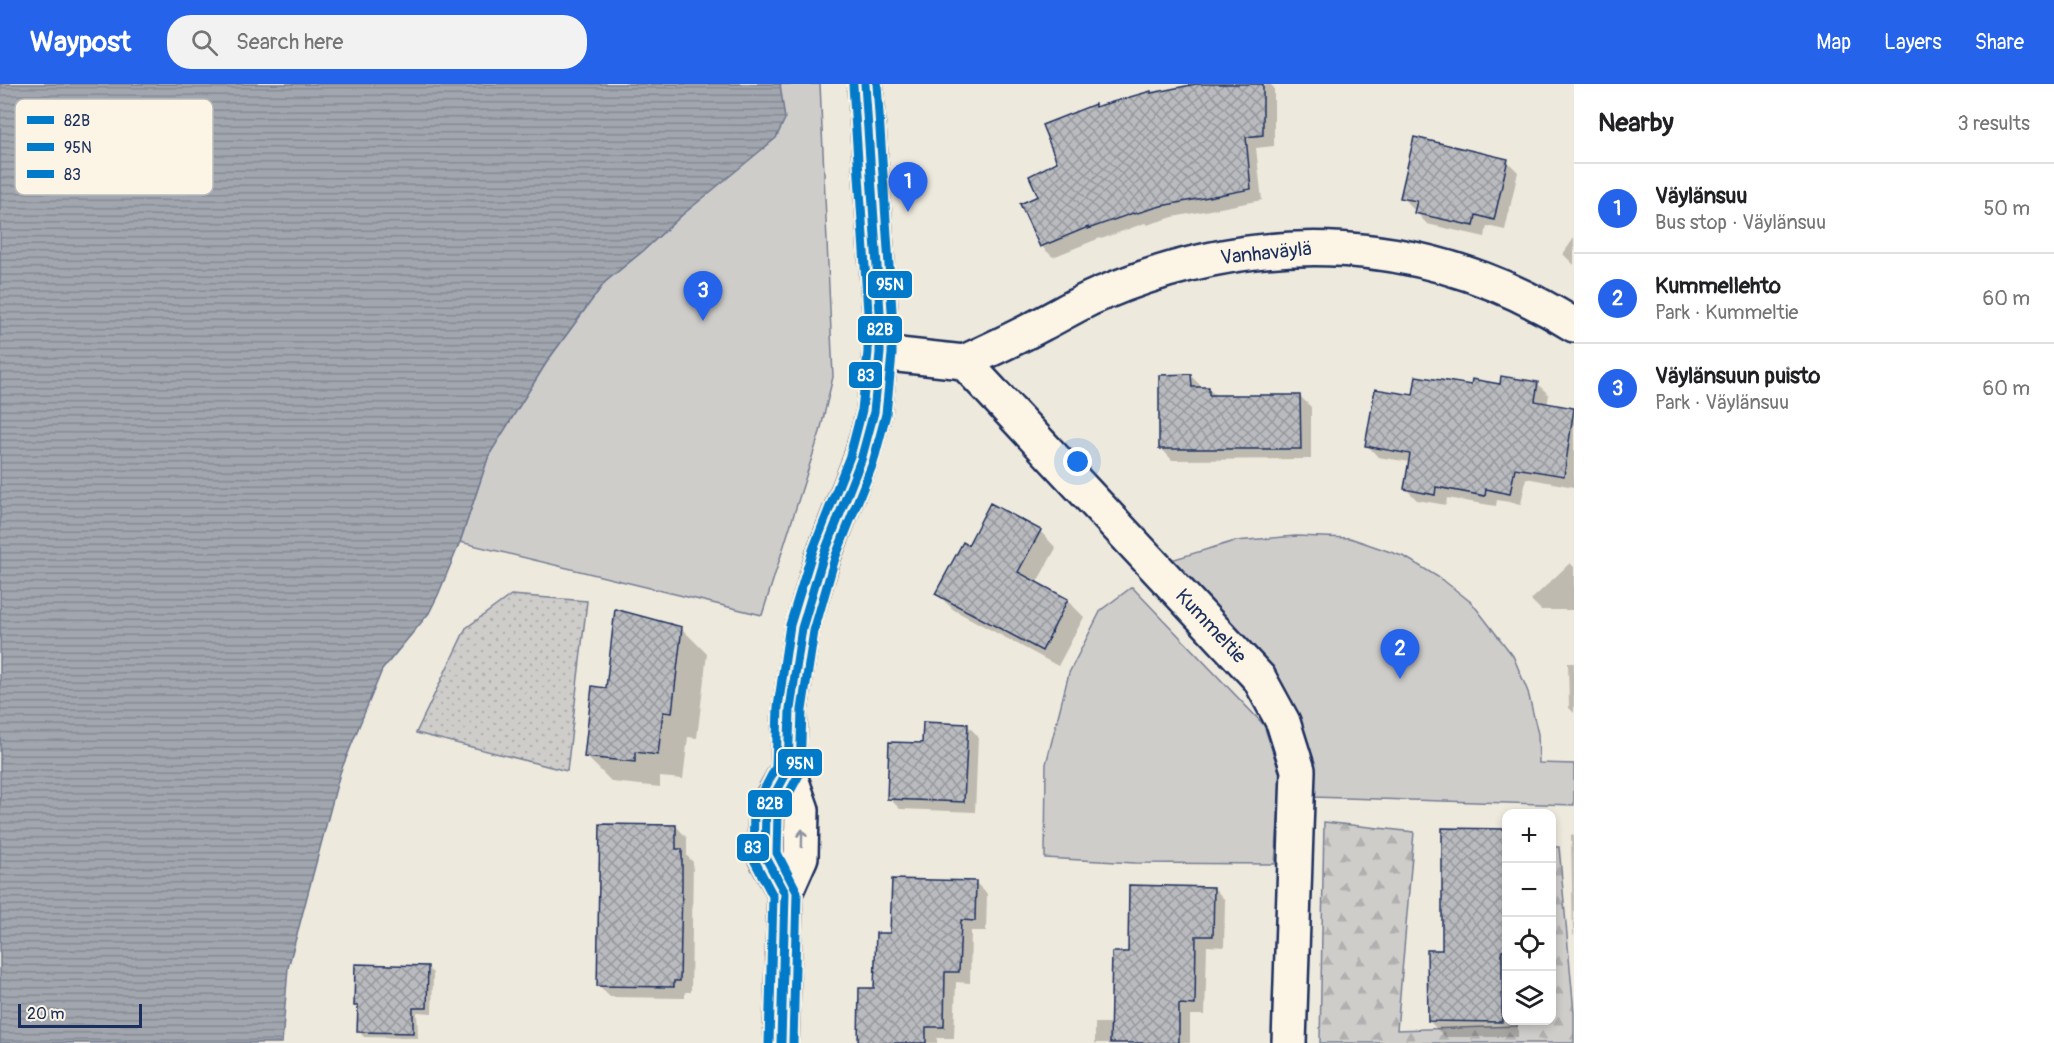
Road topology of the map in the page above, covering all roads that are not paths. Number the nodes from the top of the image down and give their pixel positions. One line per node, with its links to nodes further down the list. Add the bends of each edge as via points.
1 (866, 89): 3 (street)
2 (1574, 325): 4 (street, Vanhaväylä, via 1502,287 1460,270 1414,258 1317,247 1270,249 1163,270 1101,293)
3 (880, 353): 4 (street); 5 (street, via 874,412 802,628 790,709 788,770 802,810 801,856 785,892)
4 (964, 362): 6 (street, Kummeltie, via 1259,678 1283,722 1299,770)
5 (781, 1043)
6 (1289, 1043)

